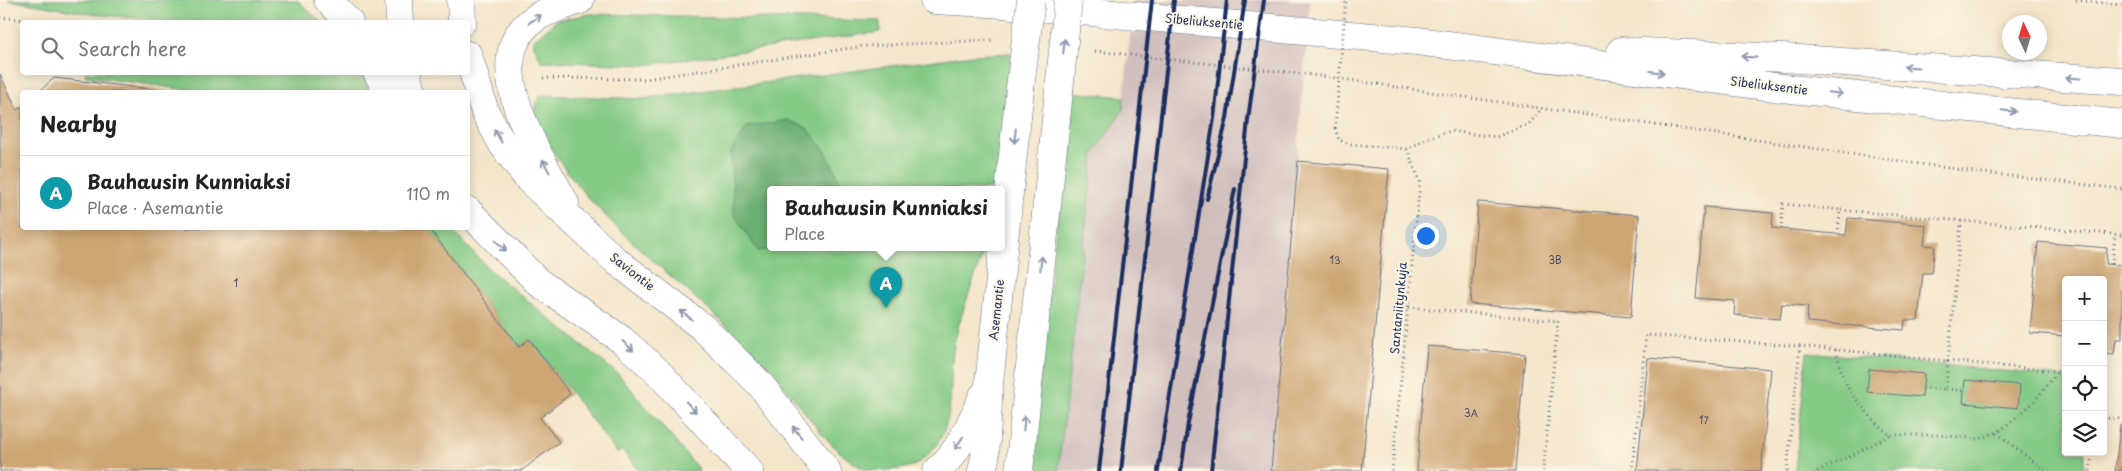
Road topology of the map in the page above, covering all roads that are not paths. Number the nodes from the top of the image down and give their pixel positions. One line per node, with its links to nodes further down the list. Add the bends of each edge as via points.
1 (328, 0): 9 (main road)
2 (399, 0): 10 (main road)
3 (461, 0): 11 (main road)
4 (580, 0): 21 (main road, one-way to 4, via 527,128 512,90 510,63 513,48 528,25 537,17)
5 (934, 0): 8 (main road, Sibeliuksentie)
6 (1031, 0): 22 (main road, Asemantie, one-way to 22, bridge)
7 (1068, 0): 29 (main road, one-way to 7, bridge)
8 (985, 2): 12 (main road, Sibeliuksentie)
9 (347, 20)
10 (400, 20)
11 (462, 20)
12 (1417, 41): 16 (main road, Sibeliuksentie, one-way to 12, via 1784,58); 19 (main road, Sibeliuksentie, one-way to 19, via 1782,88)
13 (470, 61): 21 (main road, Saviontie, one-way to 13, via 529,180 503,146 485,112)
14 (379, 75): 17 (main road)
15 (407, 75): 18 (main road)
16 (2122, 81)
17 (387, 90)
18 (411, 90)
19 (2122, 124)
20 (470, 213): 25 (main road, one-way to 25, via 538,282 622,340 657,371)
21 (576, 224): 26 (main road, Saviontie, one-way to 21, via 760,384 702,328 615,260)
22 (1005, 231)
23 (1003, 251): 24 (main road, Asemantie, one-way to 24, bridge)
24 (989, 384): 27 (main road, one-way to 27, via 968,430 947,463); 28 (main road, Asemantie)
25 (749, 471)
26 (827, 471)
27 (937, 471)
28 (982, 471)
29 (1019, 471)

